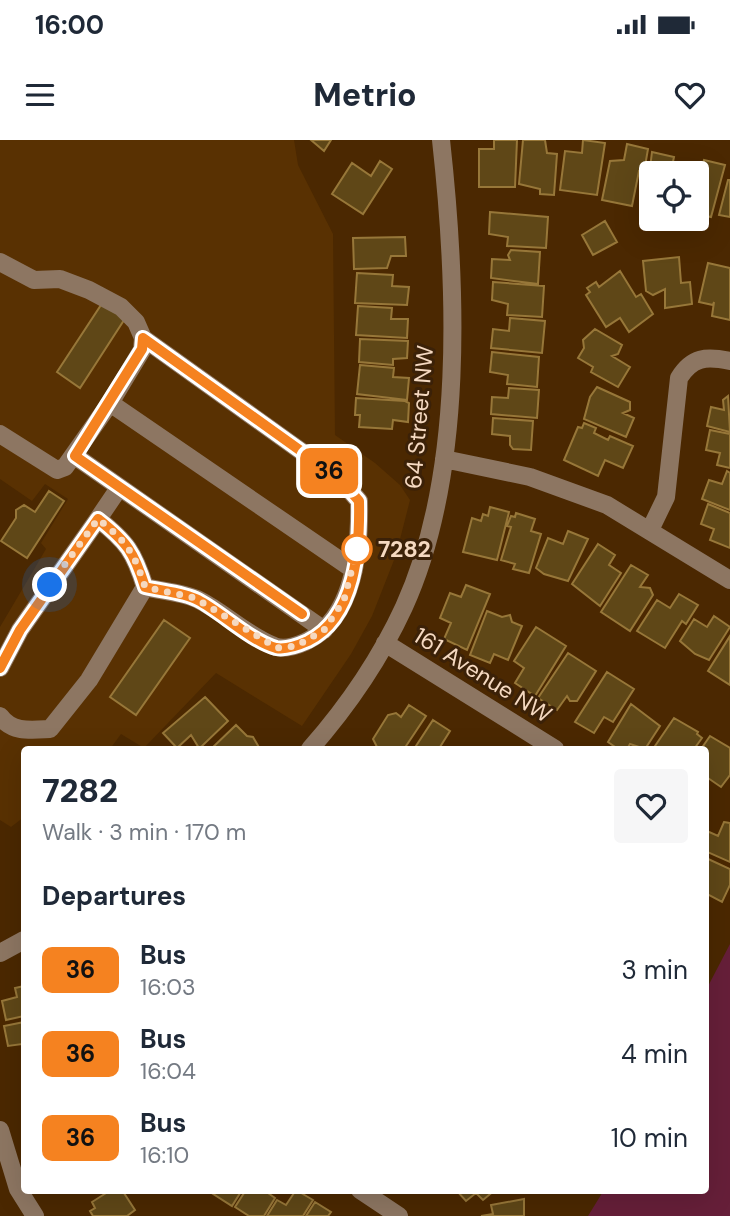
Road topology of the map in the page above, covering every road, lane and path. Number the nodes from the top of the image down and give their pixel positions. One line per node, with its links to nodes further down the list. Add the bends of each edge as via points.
1 (441, 140): 8 (street, 64 Street NW, via 450,264)
2 (0, 262): 3 (street, via 34,280 60,279 121,307 136,321)
3 (143, 338): 5 (street, via 142,349); 12 (street, via 340,479 359,501)
4 (730, 361): 11 (street, via 700,358 687,365 675,392 666,497)
5 (110, 403): 7 (street); 12 (street)
6 (0, 434): 7 (street, via 57,470)
7 (75, 456): 9 (street)
8 (444, 459): 11 (street, via 571,490); 16 (street, 64 Street NW, via 419,569)
9 (120, 488): 10 (street); 15 (street)
10 (98, 519): 14 (street, via 126,542); 17 (street, via 20,630)
11 (650, 530): 13 (street)
12 (354, 570): 15 (street, via 344,600)
13 (730, 580)
14 (145, 587): 15 (street, via 195,598 277,648 296,646); 18 (street, via 89,680 50,729 24,731)
15 (324, 630)
16 (385, 643): 19 (street, 64 Street NW, via 336,720); 20 (street, 161 Avenue NW)
17 (0, 668)
18 (0, 716)
19 (313, 746)
20 (550, 746)
21 (21, 942): 22 (street)
22 (0, 953)
23 (0, 1130): 24 (street)
24 (21, 1192)
25 (22, 1194): 27 (street)
26 (366, 1194): 28 (street)
27 (35, 1216)
28 (399, 1216)

